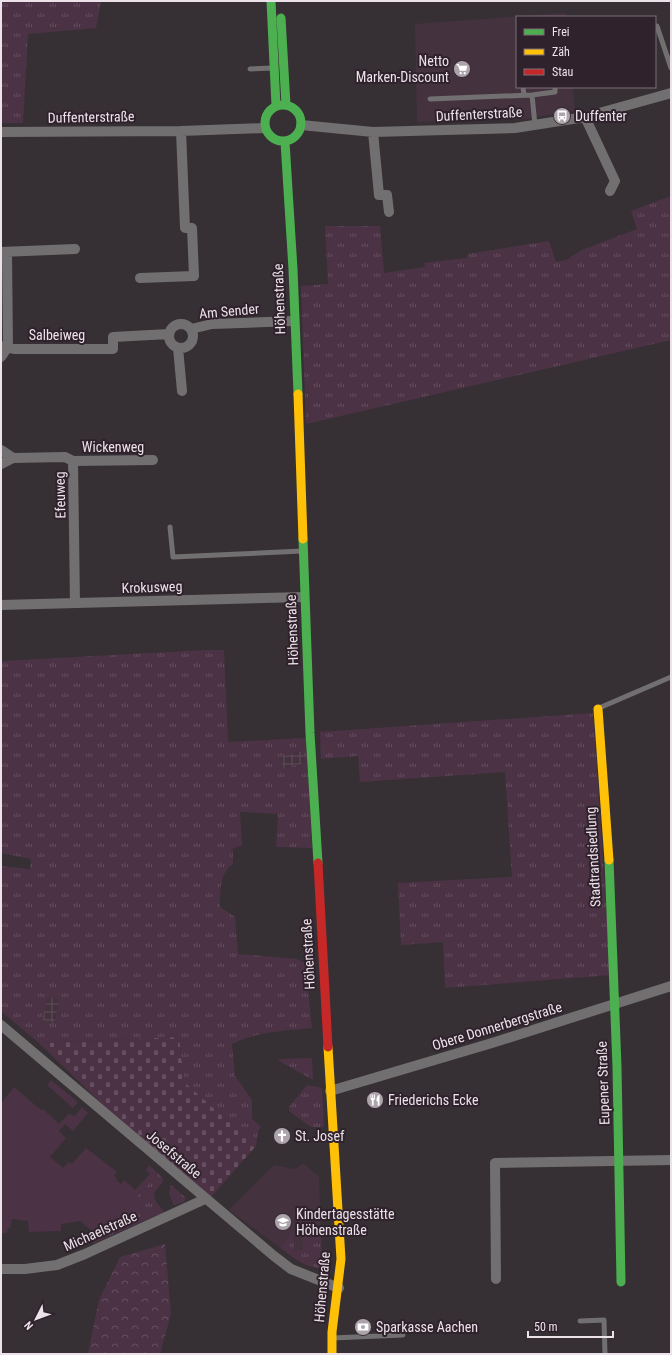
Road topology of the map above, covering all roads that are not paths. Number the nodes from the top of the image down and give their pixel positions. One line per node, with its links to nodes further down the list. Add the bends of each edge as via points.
1 (271, 1): 5 (street)
2 (280, 1): 4 (street)
3 (657, 26): 6 (lane)
4 (284, 67): 5 (lane); 14 (street)
5 (274, 68): 7 (lane); 15 (street)
6 (671, 68)
7 (250, 69)
8 (523, 88): 11 (lane)
9 (555, 88): 12 (lane, via 556,92)
10 (671, 93): 16 (street, Duffenterstraße)
11 (524, 95): 12 (lane); 13 (lane)
12 (532, 95): 18 (lane)
13 (430, 99)
14 (286, 105): 15 (street); 17 (street, via 296,110)
15 (276, 106): 19 (street, via 267,115)
16 (585, 117): 18 (street, Duffenterstraße); 24 (street, via 615,181)
17 (301, 125): 22 (street, Duffenterstraße); 23 (street, via 299,133)
18 (535, 125): 22 (street, Duffenterstraße, via 481,130)
19 (265, 128): 20 (street, Duffenterstraße); 23 (street, via 272,138)
20 (181, 131): 21 (street, Duffenterstraße); 30 (street, via 185,228 192,228 194,276)
21 (1, 132)
22 (373, 132): 25 (street, via 379,195 387,194)
23 (285, 142): 31 (street, Höhenstraße)
24 (610, 191)
25 (389, 212)
26 (75, 249): 27 (street)
27 (4, 252): 29 (street)
28 (1, 266): 29 (street)
29 (7, 276): 34 (street)
30 (140, 278)
31 (294, 321): 32 (street, Am Sender, via 212,324); 44 (street, Höhenstraße)
32 (192, 329): 33 (street, Am Sender, via 180,323 173,326); 35 (street, Am Sender, via 193,341 187,347)
33 (169, 334): 34 (street, Salbeiweg, via 113,337 113,349 14,349); 35 (street, via 171,343)
34 (4, 346): 36 (street)
35 (178, 348): 37 (street)
36 (1, 357)
37 (182, 391)
38 (1, 450): 39 (street)
39 (13, 458): 41 (street, Efeuweg, via 65,458); 42 (street, Efeuweg)
40 (153, 460): 41 (street, Wickenweg)
41 (73, 461): 46 (street, Efeuweg)
42 (1, 464)
43 (170, 527): 44 (lane, via 173,557)
44 (302, 551): 45 (street, Höhenstraße)
45 (304, 597): 46 (street, Krokusweg); 53 (street, Höhenstraße)
46 (75, 603): 47 (street, Krokusweg)
47 (1, 605)
48 (671, 677): 49 (lane)
49 (598, 709): 51 (street, Stadtrandsiedlung)
50 (671, 986): 51 (street, Obere Donnerbergstraße)
51 (615, 1004): 53 (street, Obere Donnerbergstraße); 55 (street, Eupener Straße)
52 (1, 1025): 56 (street, Josefstraße)
53 (330, 1091): 60 (street, Höhenstraße, via 341,1259)
54 (671, 1160): 55 (street)
55 (619, 1161): 58 (street, via 495,1163); 59 (street, Eupener Straße)
56 (205, 1199): 57 (street, Michaelstraße, via 57,1265); 60 (street, Josefstraße, via 291,1269)
57 (1, 1269)
58 (496, 1279)
59 (621, 1282)
60 (339, 1288): 63 (street, Höhenstraße)
61 (580, 1321): 65 (lane, via 604,1320)
62 (403, 1335): 63 (lane)
63 (332, 1338): 64 (street, Höhenstraße)
64 (332, 1354)
65 (604, 1354)

